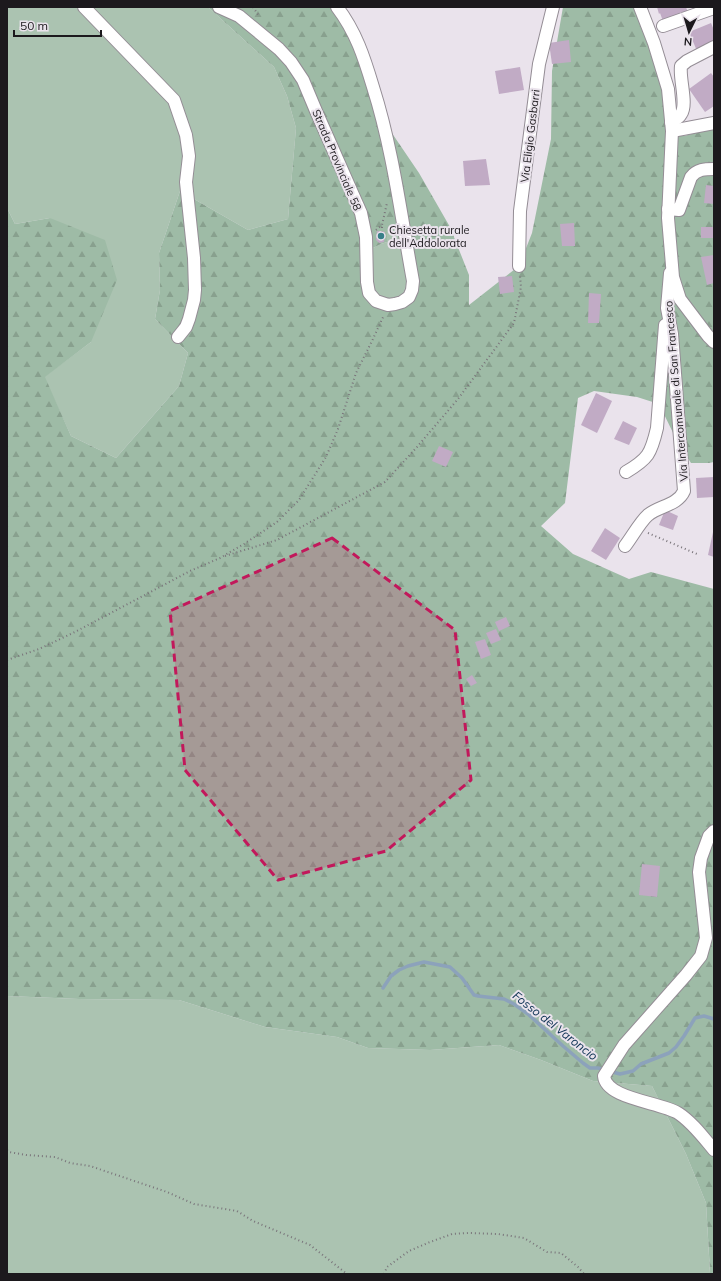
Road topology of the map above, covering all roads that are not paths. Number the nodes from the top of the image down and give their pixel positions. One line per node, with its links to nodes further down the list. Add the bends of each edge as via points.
1 (84, 7): 16 (street, via 174,100 186,135 189,156 186,182 195,290 189,319)
2 (219, 7): 3 (street, Strada Provinciale 58, via 239,16 261,33 279,48 299,72 361,213 366,237 369,293 376,301 388,305 402,302 409,297 413,281 383,120 358,41)
3 (336, 7)
4 (553, 7): 14 (street, Via Eligio Gasbarri, via 539,64 520,211)
5 (640, 7): 10 (street, via 668,89)
6 (714, 8): 7 (street)
7 (663, 26)
8 (714, 46): 10 (street, via 680,66 683,112)
9 (714, 123): 10 (street)
10 (671, 126): 12 (street)
11 (714, 168): 12 (street, via 694,173 679,210)
12 (668, 209): 13 (street)
13 (671, 256): 15 (street, Via Intercomunale di San Francesco); 17 (street, via 673,277 680,299)
14 (519, 266)
15 (667, 308): 18 (street, via 654,444 641,463); 19 (street, Via Intercomunale di San Francesco, via 672,334 684,491 677,500 647,516)
16 (178, 337)
17 (714, 342)
18 (626, 472)
19 (625, 546)
20 (714, 831): 21 (street, via 709,836 699,872 706,938 701,956 624,1045 604,1076 604,1081 609,1087 622,1094 668,1108 681,1115)
21 (714, 1150)

